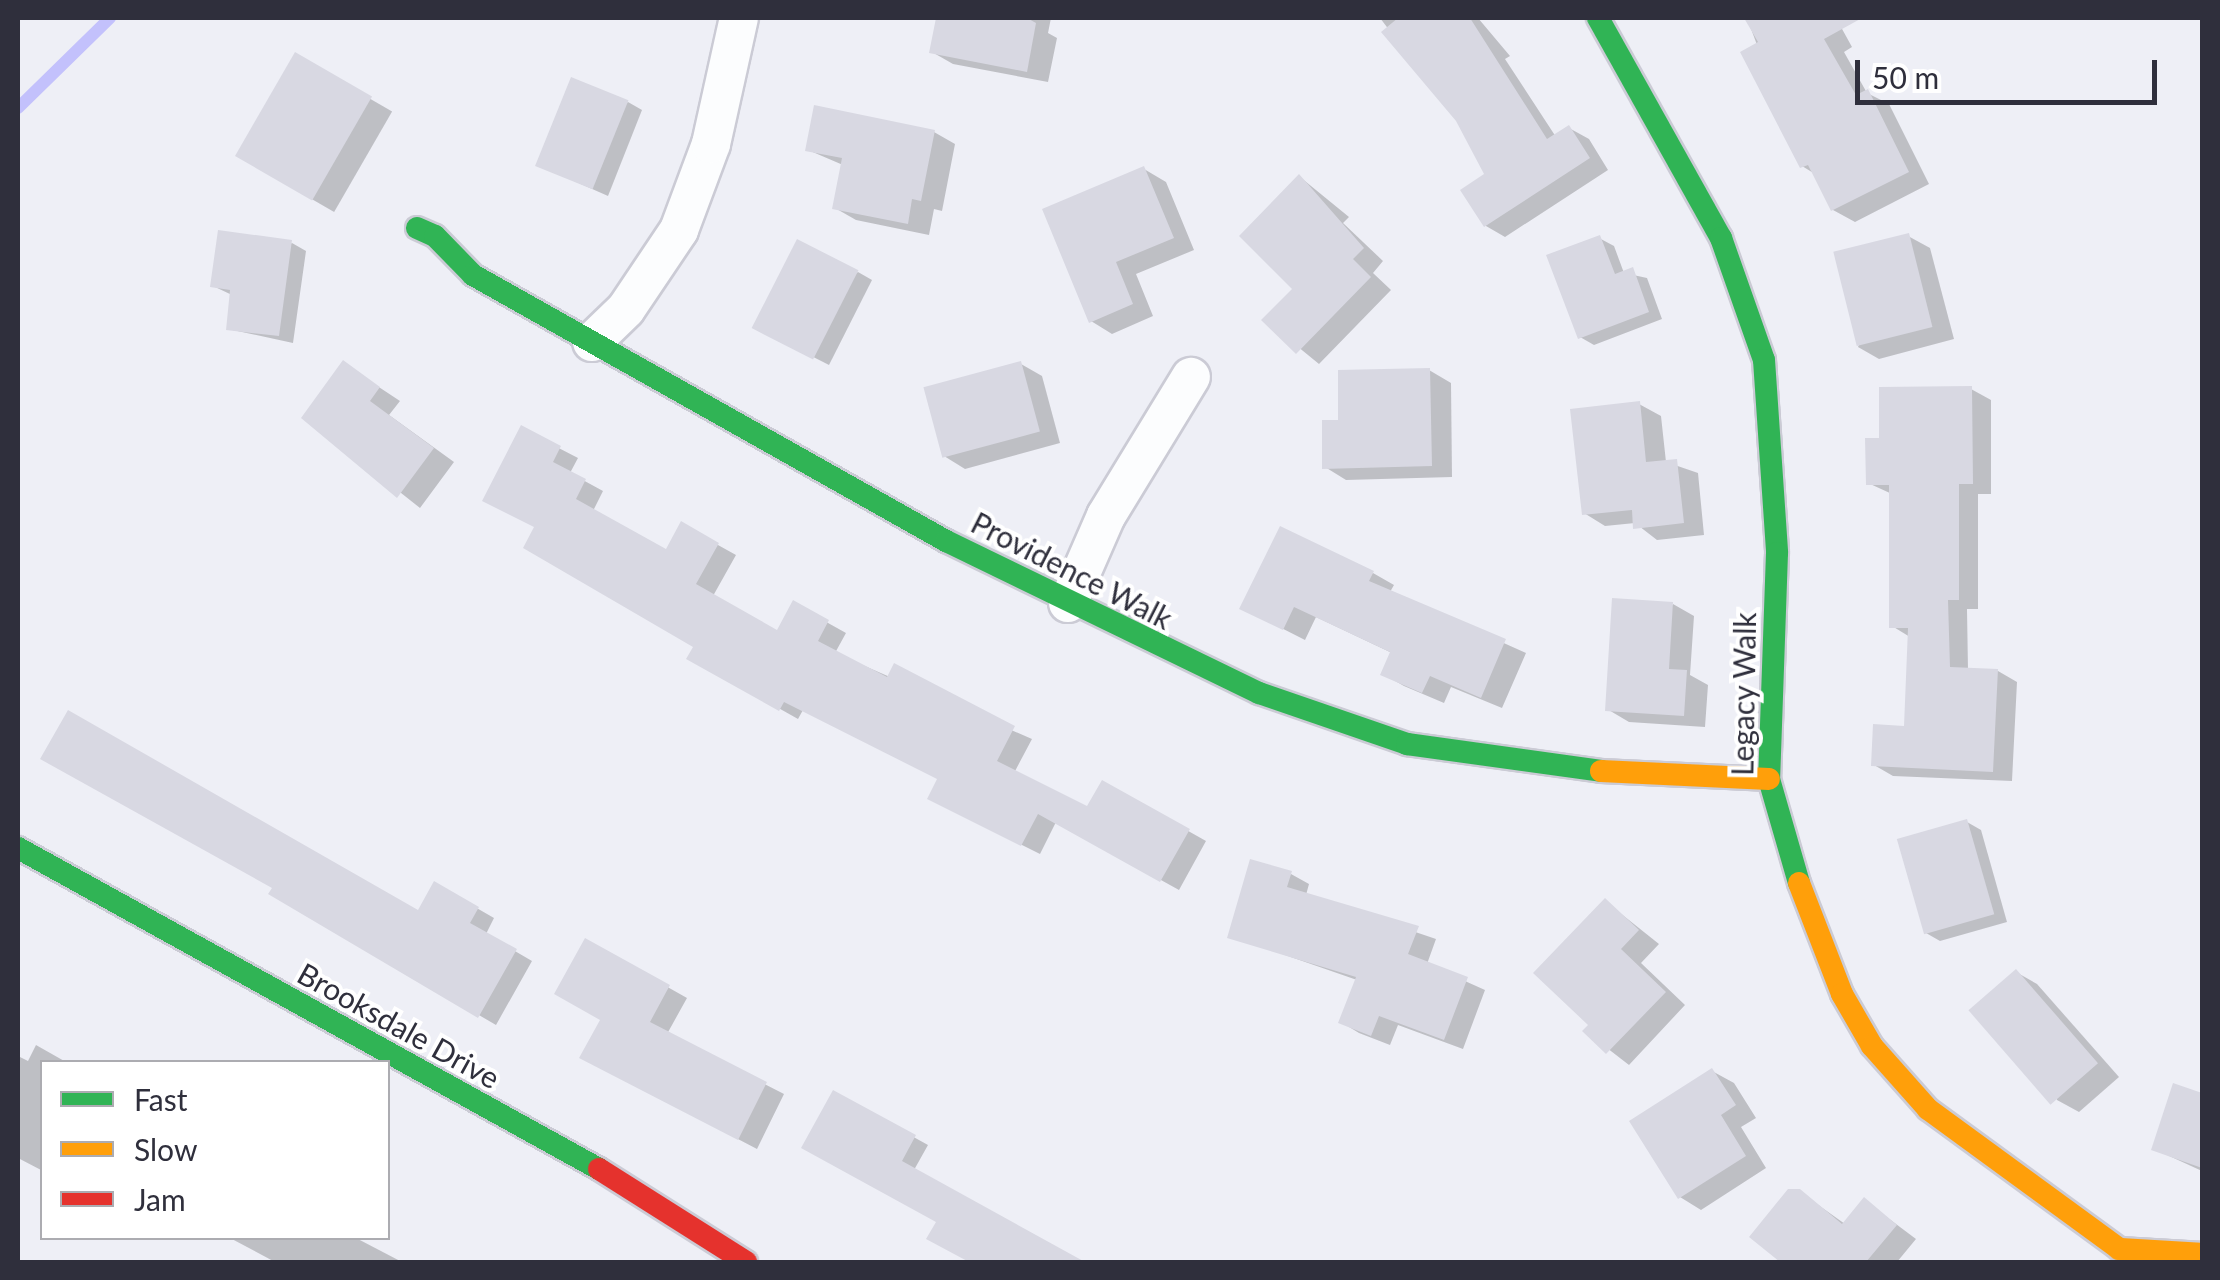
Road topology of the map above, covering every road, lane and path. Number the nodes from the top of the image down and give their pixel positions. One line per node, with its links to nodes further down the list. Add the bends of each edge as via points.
1 (739, 18): 4 (street, via 711,144 679,230 626,309)
2 (1598, 18): 7 (street, Legacy Walk, via 1720,238 1764,360 1778,553)
3 (417, 228): 4 (street, Providence Walk, via 435,236 473,275)
4 (592, 342): 6 (street, Providence Walk)
5 (1191, 377): 6 (street, via 1106,516)
6 (1068, 603): 7 (street, Providence Walk, via 1259,692 1406,744 1587,770)
7 (1768, 779): 9 (street, Legacy Walk, via 1789,858 1842,994 1872,1046 1928,1109 2119,1249)
8 (18, 848): 10 (street, Brooksdale Drive, via 609,1175)
9 (2202, 1254)
10 (746, 1262)

